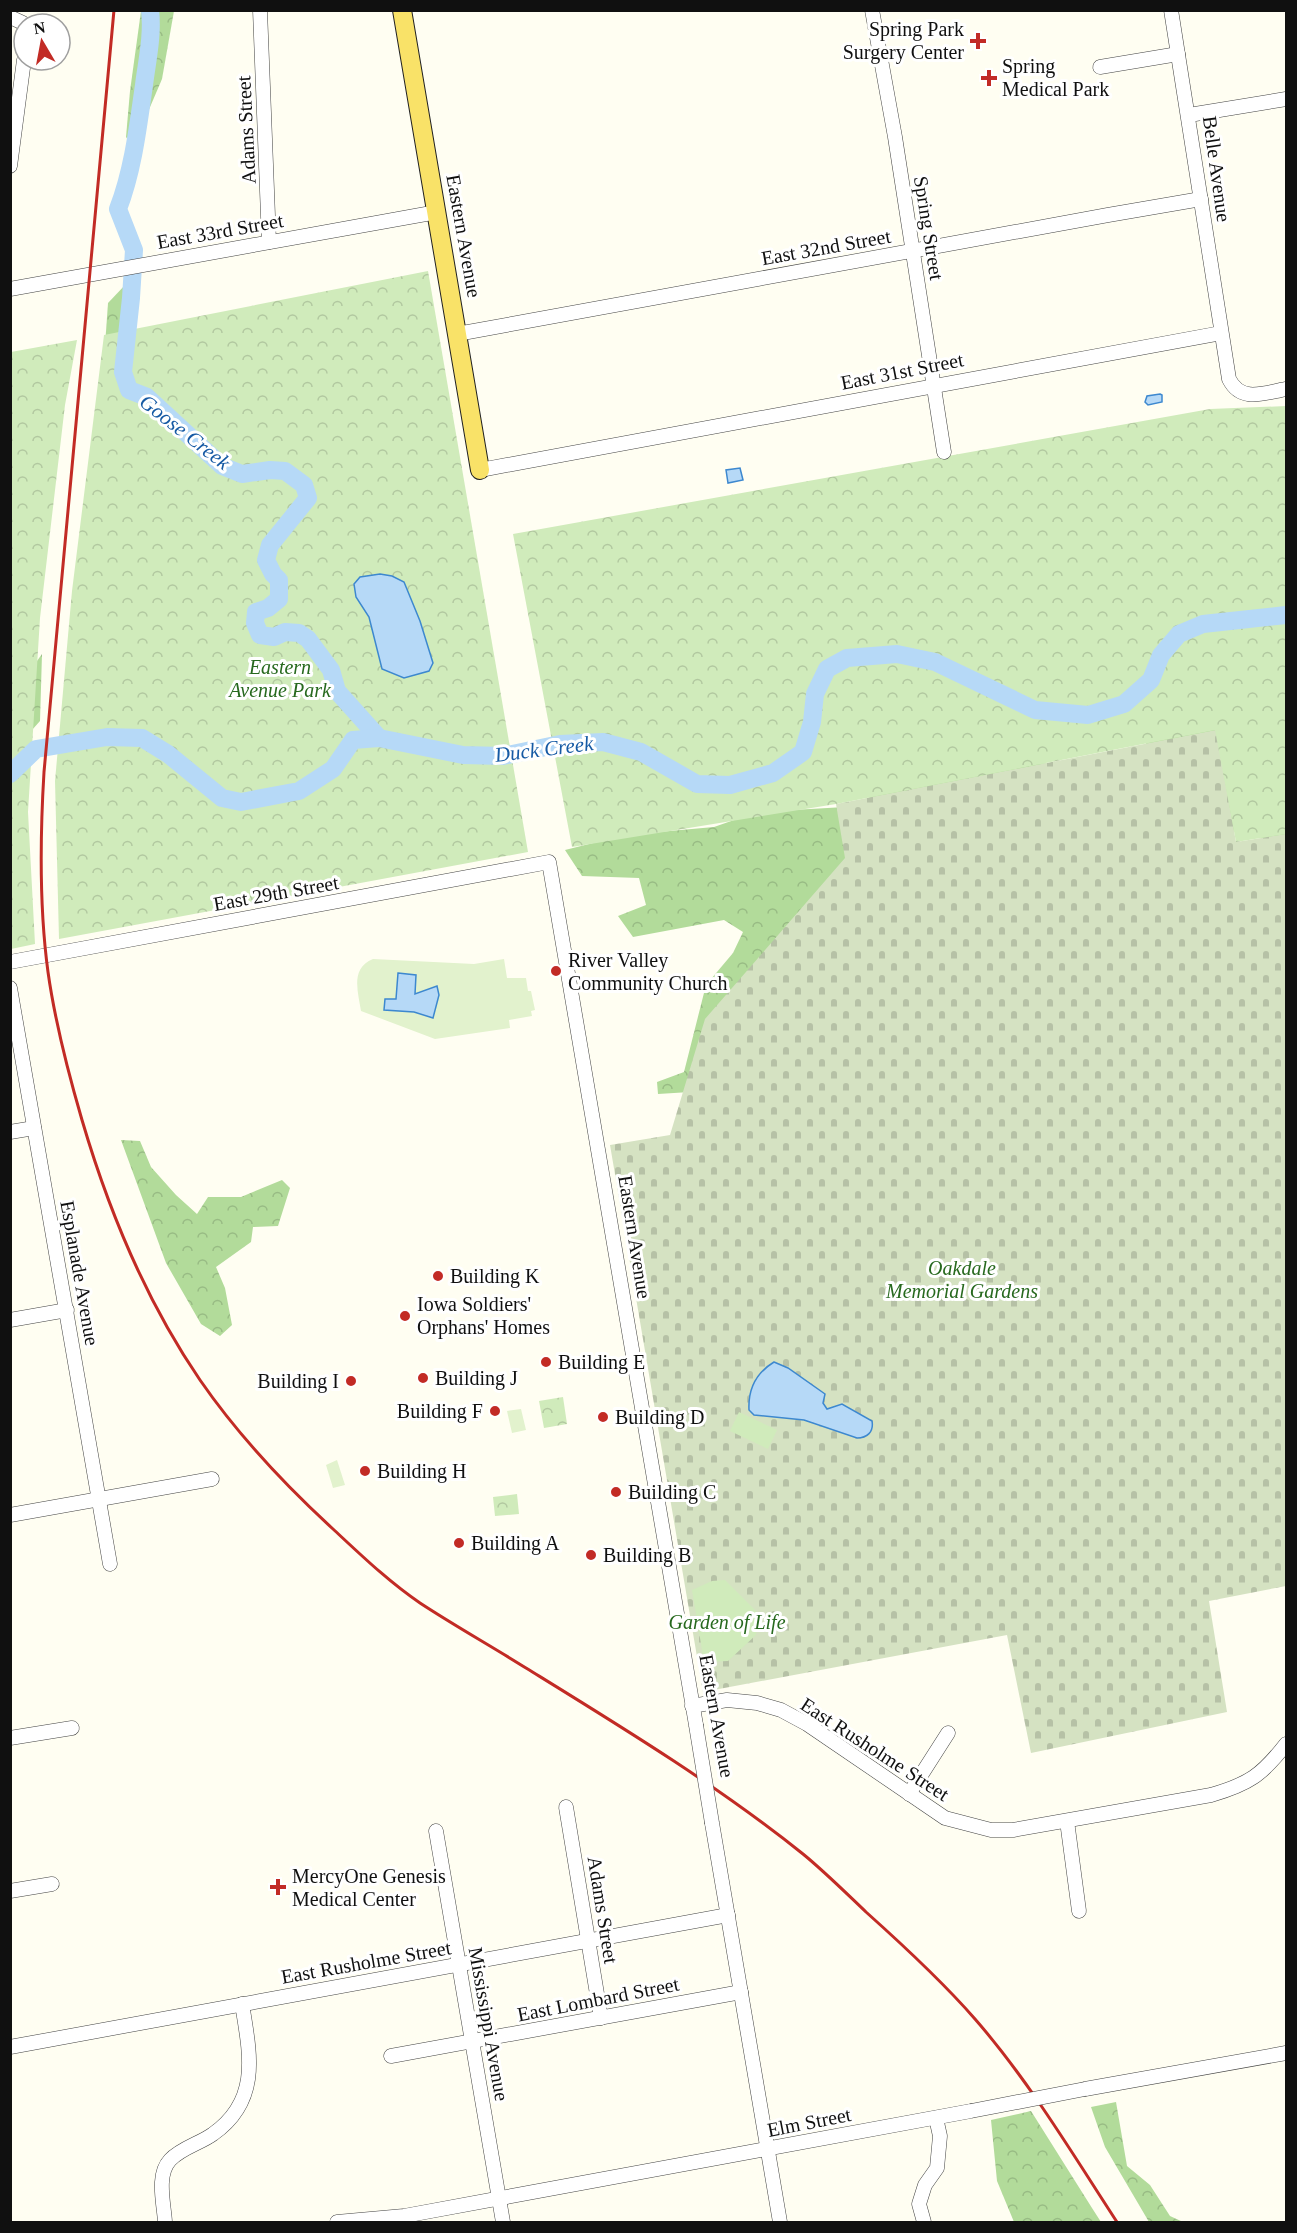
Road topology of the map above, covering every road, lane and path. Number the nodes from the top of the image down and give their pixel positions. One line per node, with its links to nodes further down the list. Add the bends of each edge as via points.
1 (402, 10): 12 (main road, Eastern Avenue)
2 (872, 10): 14 (street, Spring Street)
3 (1171, 10): 5 (street, Belle Avenue)
4 (260, 13): 13 (street, Adams Street)
5 (1178, 54): 6 (street); 9 (street, Belle Avenue)
6 (1100, 67)
7 (23, 72): 10 (street)
8 (1287, 99): 9 (street)
9 (1189, 115): 11 (street, Belle Avenue)
10 (10, 166)
11 (1202, 199): 14 (street, East 32nd Street); 16 (street, Belle Avenue)
12 (437, 212): 13 (street, East 33rd Street); 17 (main road, Eastern Avenue)
13 (269, 242): 15 (street, East 33rd Street)
14 (912, 250): 17 (street, East 32nd Street); 18 (street, Spring Street)
15 (10, 289)
16 (1221, 333): 18 (street, East 31st Street); 19 (street, via 1233,388 1247,395)
17 (457, 334): 21 (main road, Eastern Avenue)
18 (934, 385): 20 (street, Spring Street); 21 (street, East 31st Street)
19 (1287, 389)
20 (944, 452)
21 (480, 470)
22 (549, 862): 23 (street, East 29th Street); 33 (street, Eastern Avenue)
23 (10, 962)
24 (10, 988): 25 (street, Esplanade Avenue)
25 (34, 1128): 26 (street); 27 (street, Esplanade Avenue)
26 (10, 1132)
27 (67, 1310): 28 (street); 30 (street, Esplanade Avenue)
28 (10, 1320)
29 (212, 1479): 30 (street)
30 (99, 1499): 31 (street); 32 (street, Esplanade Avenue)
31 (10, 1515)
32 (110, 1564)
33 (692, 1706): 38 (street, East Rusholme Street, via 727,1700 781,1710); 45 (street, Eastern Avenue, bridge)
34 (72, 1728): 36 (street)
35 (948, 1733): 38 (street)
36 (10, 1738)
37 (1287, 1744): 40 (street, East Rusholme Street, via 1252,1780 1236,1788)
38 (909, 1794): 40 (street, East Rusholme Street, via 945,1818 992,1830)
39 (566, 1807): 46 (street, Adams Street)
40 (1067, 1821): 44 (street)
41 (436, 1831): 47 (street, Mississippi Avenue)
42 (52, 1884): 43 (street)
43 (10, 1891)
44 (1080, 1911)
45 (728, 1916): 46 (street, East Rusholme Street); 48 (street, Eastern Avenue)
46 (588, 1941): 47 (street, East Rusholme Street); 50 (street, Adams Street)
47 (458, 1965): 49 (street, East Rusholme Street); 51 (street, Mississippi Avenue)
48 (741, 1992): 50 (street, East Lombard Street); 56 (street, Eastern Avenue)
49 (242, 2004): 52 (street, East Rusholme Street); 58 (street, via 250,2058 249,2080 230,2118 214,2134 170,2160 163,2175)
50 (601, 2018): 51 (street, East Lombard Street)
51 (472, 2042): 54 (street, East Lombard Street); 57 (street, Mississippi Avenue)
52 (10, 2047)
53 (1287, 2053): 55 (street, Elm Street, bridge)
54 (391, 2056)
55 (936, 2118): 56 (street, Elm Street); 62 (street, via 940,2136 938,2168 925,2185 919,2204)
56 (767, 2149): 57 (street, Elm Street); 61 (street, Eastern Avenue)
57 (499, 2199): 59 (street, Elm Street); 60 (street, Mississippi Avenue)
58 (165, 2223)
59 (338, 2223)
60 (503, 2223)
61 (780, 2223)
62 (924, 2223)

